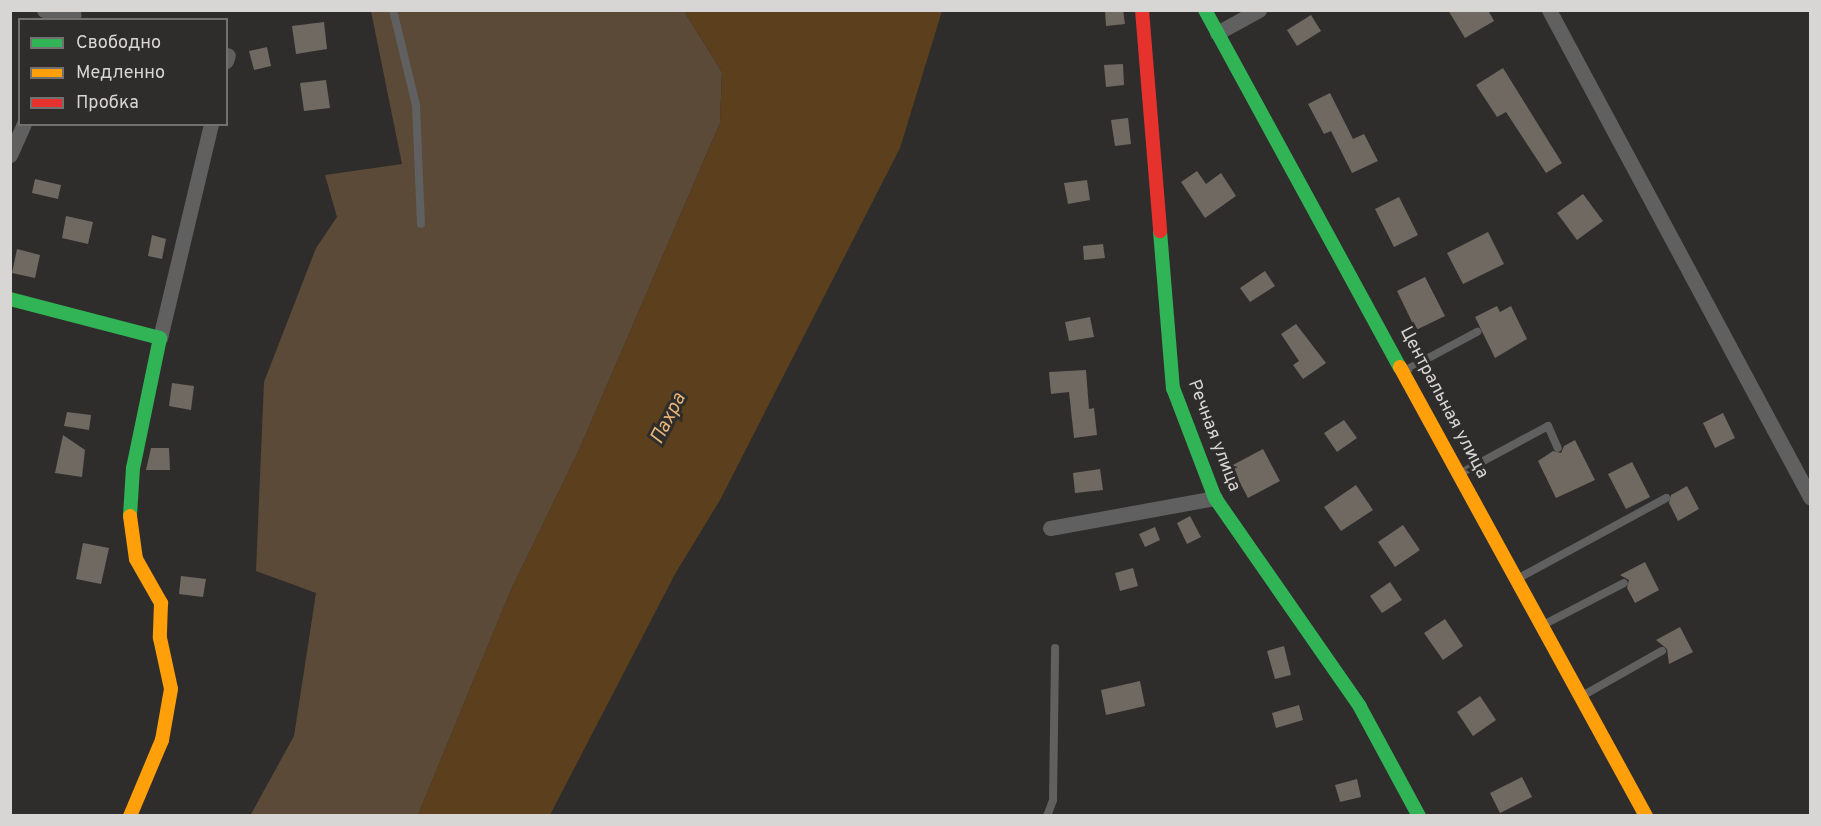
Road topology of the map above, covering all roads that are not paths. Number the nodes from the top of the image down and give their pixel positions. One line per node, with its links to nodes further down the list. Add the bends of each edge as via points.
1 (44, 10): 7 (street)
2 (393, 10): 12 (lane, via 416,105)
3 (1142, 10): 19 (street, Речная улица, via 1173,388)
4 (1205, 10): 8 (street, Центральная улица)
5 (1259, 10): 8 (street)
6 (1549, 10): 21 (street)
7 (74, 15)
8 (1217, 33): 16 (street, Центральная улица)
9 (23, 126): 11 (street)
10 (211, 126): 15 (street)
11 (10, 155)
12 (421, 224)
13 (10, 298): 15 (street)
14 (1477, 332): 16 (lane)
15 (160, 338): 29 (street, via 133,468 129,525 136,559 161,603 160,638 171,689 162,740)
16 (1406, 370): 18 (street, Центральная улица)
17 (1558, 448): 18 (lane, via 1548,426)
18 (1461, 473): 23 (street, Центральная улица)
19 (1215, 498): 22 (street); 31 (street, Речная улица, via 1360,707)
20 (1666, 498): 23 (lane)
21 (1810, 498)
22 (1050, 528)
23 (1516, 579): 25 (street, Центральная улица)
24 (1624, 583): 25 (lane)
25 (1541, 626): 28 (street, Центральная улица)
26 (1056, 648): 30 (lane, via 1053,800)
27 (1662, 651): 28 (lane)
28 (1579, 698): 32 (street, Центральная улица)
29 (130, 816)
30 (1047, 816)
31 (1419, 816)
32 (1646, 816)

